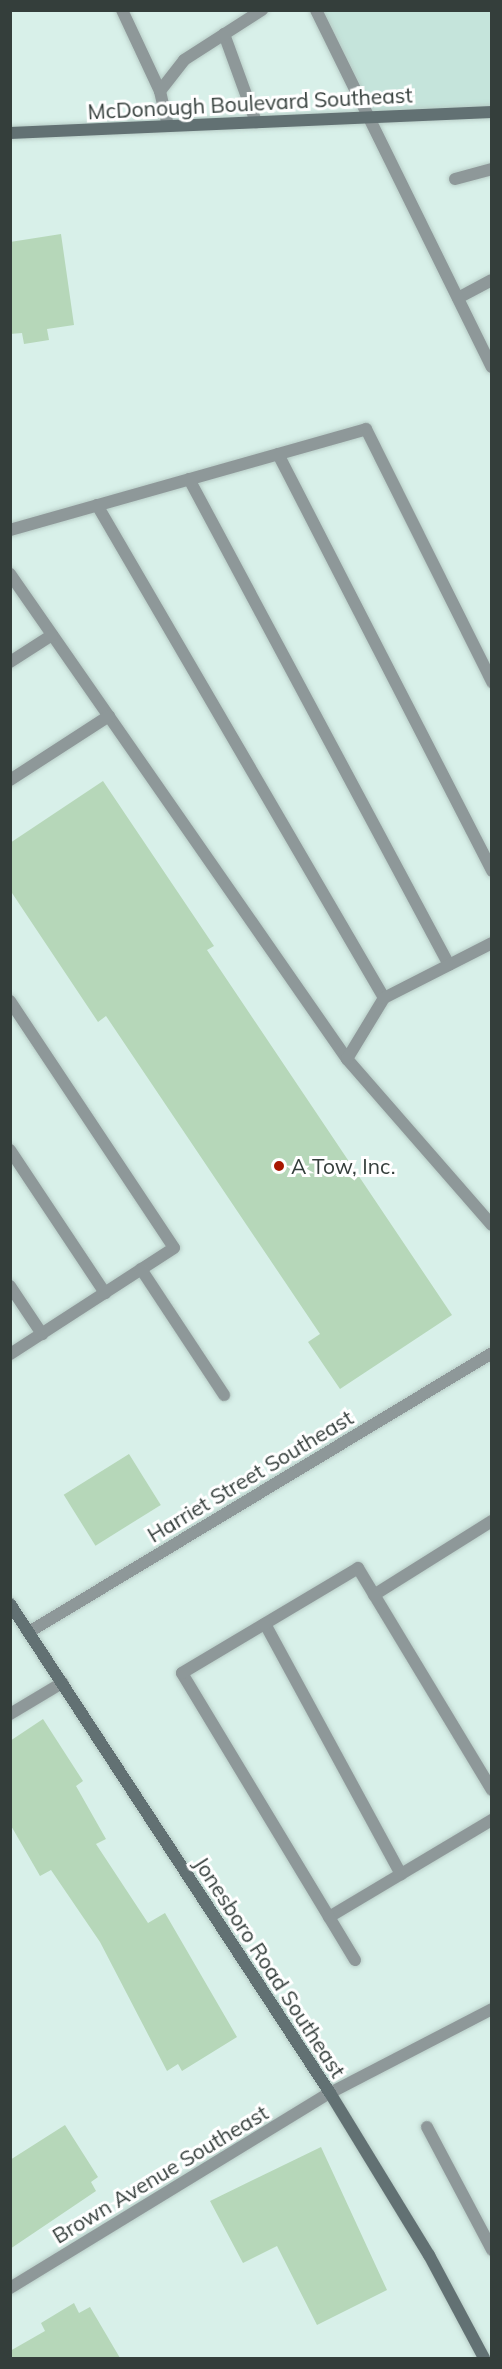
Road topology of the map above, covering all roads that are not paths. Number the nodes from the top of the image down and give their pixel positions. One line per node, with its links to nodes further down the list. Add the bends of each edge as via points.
1 (122, 10): 5 (street)
2 (262, 10): 4 (street)
3 (316, 10): 7 (street)
4 (224, 34): 5 (street, via 184,60); 8 (street)
5 (160, 92): 9 (street)
6 (492, 112): 7 (main road, McDonough Boulevard Southeast)
7 (369, 117): 8 (main road, McDonough Boulevard Southeast); 14 (street)
8 (256, 122): 9 (main road, McDonough Boulevard Southeast)
9 (168, 126): 10 (main road, McDonough Boulevard Southeast)
10 (10, 133)
11 (492, 169): 12 (street)
12 (455, 179)
13 (492, 280): 14 (street)
14 (458, 298): 15 (street)
15 (492, 367)
16 (278, 454): 17 (street); 23 (street, via 366,429); 26 (street)
17 (189, 479): 18 (street); 28 (street)
18 (97, 506): 19 (street); 29 (street)
19 (10, 530)
20 (10, 574): 21 (street)
21 (52, 635): 22 (street); 24 (street)
22 (10, 662)
23 (492, 682)
24 (108, 716): 25 (street); 31 (street)
25 (10, 780)
26 (492, 871)
27 (492, 943): 28 (street)
28 (449, 965): 29 (street)
29 (384, 998): 31 (street)
30 (10, 1001): 34 (street, via 174,1248)
31 (346, 1059): 33 (street)
32 (10, 1150): 36 (street)
33 (492, 1225)
34 (141, 1269): 36 (street); 40 (street)
35 (10, 1286): 37 (street)
36 (105, 1293): 37 (street)
37 (42, 1334): 39 (street)
38 (492, 1353): 45 (street, Harriet Street Southeast)
39 (10, 1354)
40 (224, 1395)
41 (492, 1521): 42 (street)
42 (374, 1595): 44 (street, via 358,1568); 48 (street)
43 (10, 1604): 45 (main road, Jonesboro Road Southeast)
44 (265, 1624): 50 (street); 51 (street, via 182,1673)
45 (29, 1632): 46 (main road, Jonesboro Road Southeast)
46 (62, 1683): 47 (street); 54 (main road, Jonesboro Road Southeast)
47 (10, 1714)
48 (492, 1790)
49 (492, 1820): 50 (street)
50 (401, 1874): 51 (street)
51 (329, 1917): 52 (street)
52 (355, 1960)
53 (492, 2009): 54 (street, Brown Avenue Southeast)
54 (330, 2093): 57 (street, Brown Avenue Southeast); 58 (main road, Jonesboro Road Southeast, via 429,2255)
55 (427, 2127): 56 (street)
56 (492, 2250)
57 (10, 2288)
58 (484, 2358)

